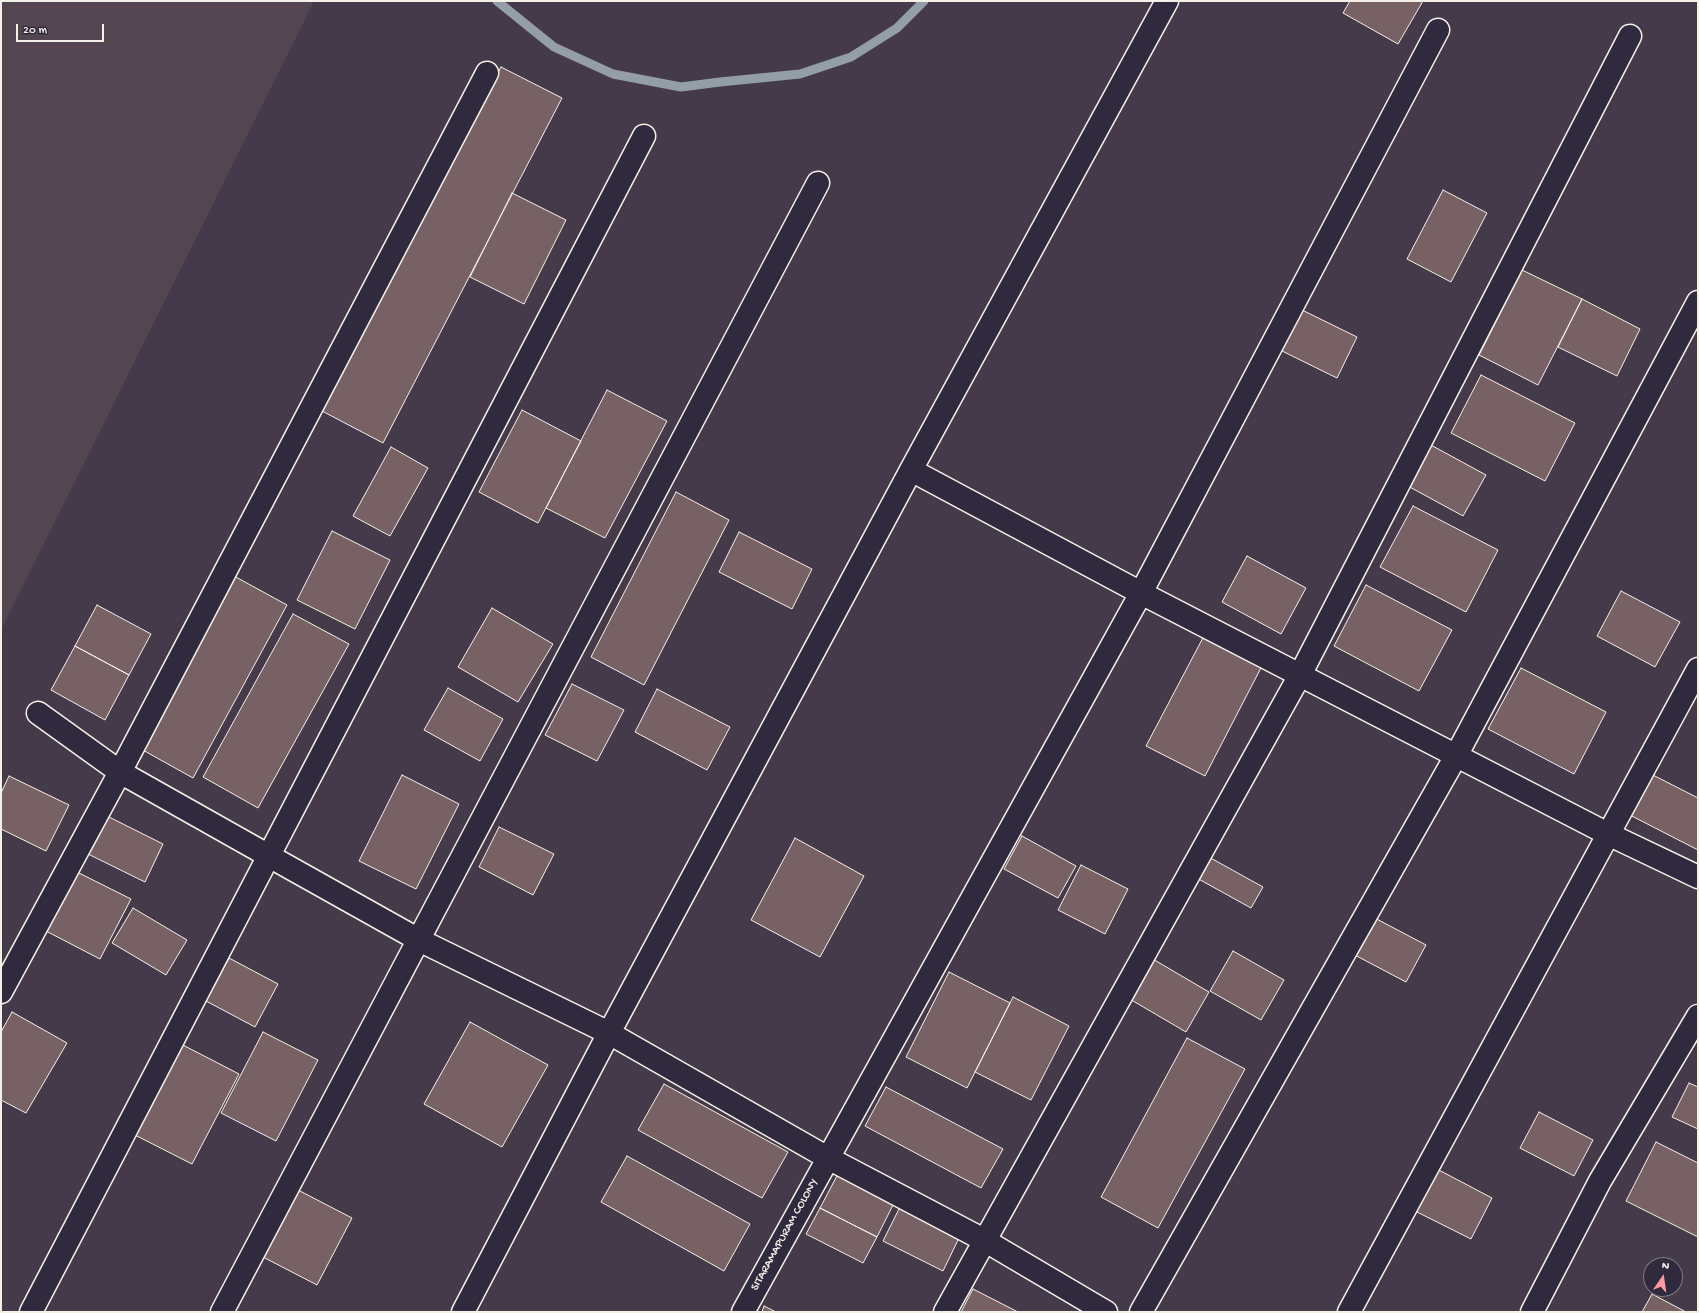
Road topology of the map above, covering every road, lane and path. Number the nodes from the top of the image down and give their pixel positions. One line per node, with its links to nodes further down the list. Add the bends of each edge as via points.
1 (1167, 1): 8 (street)
2 (1438, 30): 9 (street, SITARAMAPURAM COLONY)
3 (1630, 36): 11 (street)
4 (487, 73): 14 (street)
5 (644, 136): 16 (street)
6 (818, 183): 18 (street)
7 (1698, 304): 13 (street)
8 (911, 470): 9 (street); 21 (street)
9 (1141, 593): 11 (street); 22 (street, SITARAMAPURAM COLONY)
10 (1698, 669): 15 (street)
11 (1300, 675): 13 (street); 23 (street)
12 (38, 713): 14 (street)
13 (1456, 756): 15 (street); 30 (street)
14 (120, 772): 16 (street); 19 (street)
15 (1608, 834): 17 (street); 31 (street)
16 (269, 856): 18 (street); 24 (street)
17 (1698, 877)
18 (419, 940): 21 (street); 25 (street)
19 (1, 992)
20 (1698, 1016): 32 (street, via 1600,1181)
21 (609, 1033): 22 (street); 26 (street)
22 (828, 1158): 23 (street); 27 (street, SITARAMAPURAM COLONY)
23 (984, 1240): 28 (street); 29 (street)
24 (31, 1312)
25 (222, 1312)
26 (463, 1312)
27 (743, 1312)
28 (945, 1312)
29 (1106, 1312)
30 (1141, 1312)
31 (1349, 1312)
32 (1532, 1312)

